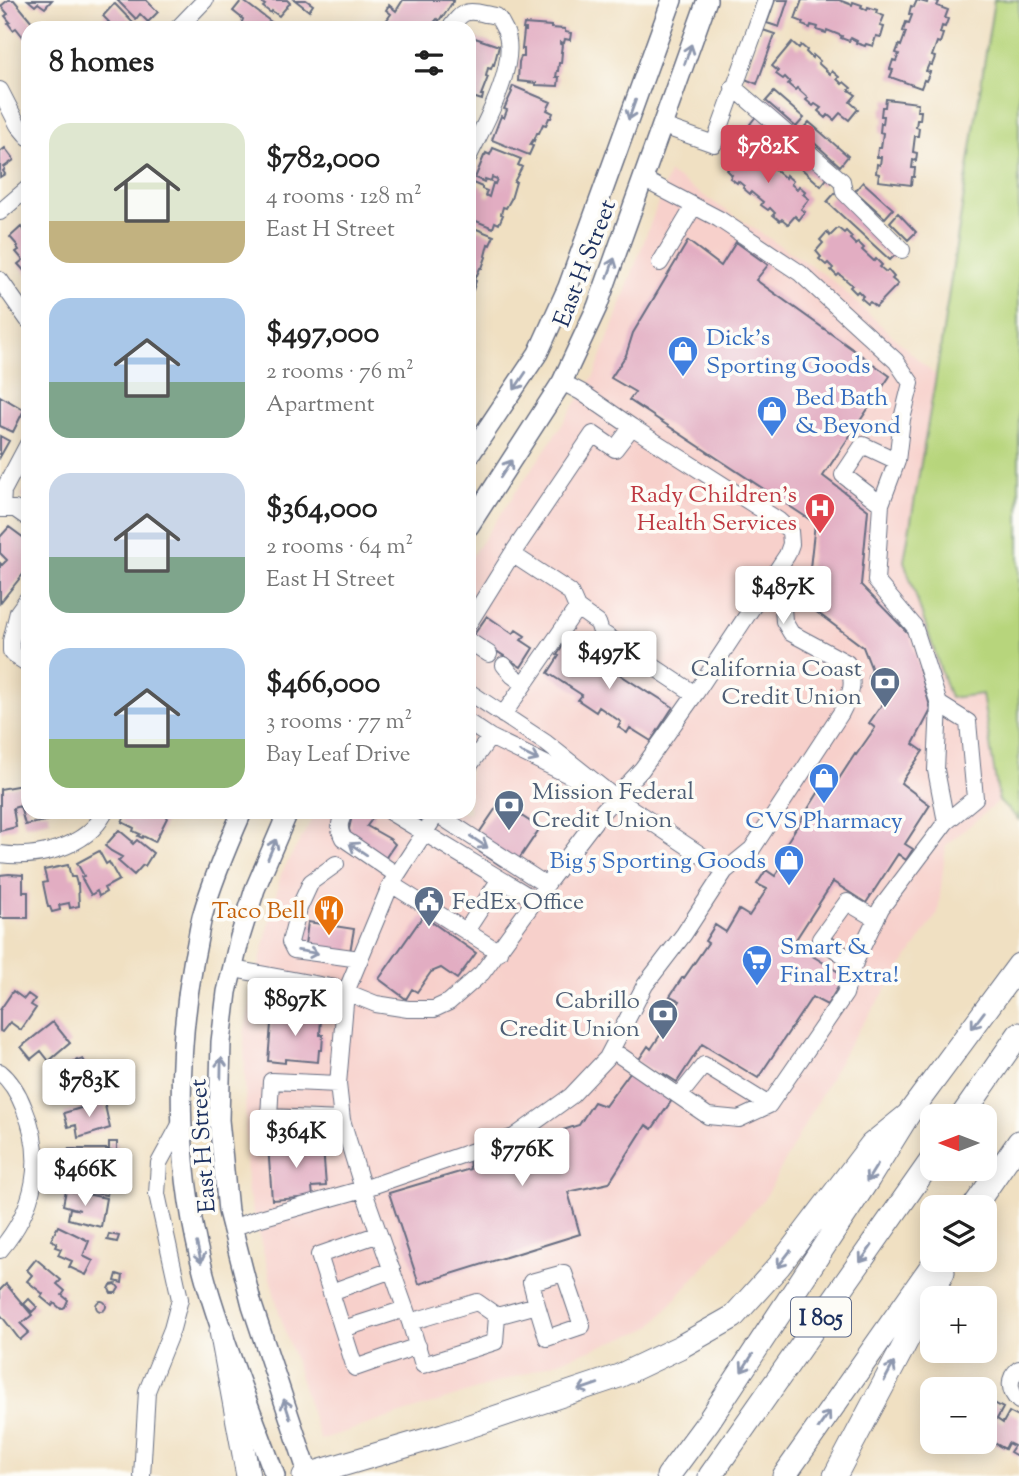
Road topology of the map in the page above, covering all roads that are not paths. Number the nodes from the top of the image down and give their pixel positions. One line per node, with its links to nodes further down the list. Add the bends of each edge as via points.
1 (205, 0): 5 (street)
2 (672, 0): 22 (main road, East H Street, one-way to 22, via 568,286 538,354)
3 (707, 0): 9 (main road, East H Street, one-way to 3)
4 (766, 0): 7 (street)
5 (185, 21)
6 (455, 21): 11 (street, via 471,10 495,16 509,38 508,60 495,103)
7 (733, 87): 9 (street, via 713,144); 16 (street, via 842,181 844,192)
8 (0, 90): 10 (street)
9 (663, 126): 12 (main road, East H Street)
10 (21, 129)
11 (476, 142)
12 (643, 179): 14 (street); 20 (main road, East H Street, one-way to 12, via 597,307)
13 (21, 194): 15 (street)
14 (694, 206): 17 (street); 24 (street, via 800,273 895,361 911,383)
15 (0, 212)
16 (902, 250)
17 (660, 263)
18 (0, 280): 19 (street)
19 (21, 310)
20 (562, 382): 21 (street); 28 (main road, East H Street, one-way to 20)
21 (632, 427): 29 (street, via 615,449 593,434); 30 (street, via 790,531 787,555)
22 (476, 446)
23 (21, 457): 26 (street, via 2,491)
24 (897, 461): 25 (street); 25 (street, via 863,445 843,475)
25 (881, 504): 41 (street, via 876,581 914,626)
26 (1, 508): 27 (street)
27 (21, 513)
28 (476, 515)
29 (512, 554): 32 (street, via 570,593); 33 (street)
30 (771, 578): 39 (street); 58 (street, via 782,596 784,621 792,633 847,663 853,684 841,713 752,849)
31 (21, 608): 36 (street, via 11,641 11,651)
32 (577, 608): 38 (street); 39 (street, via 598,623 601,632)
33 (476, 611)
34 (476, 646): 35 (street)
35 (489, 654)
36 (21, 660)
37 (504, 665): 38 (street)
38 (524, 684): 42 (street)
39 (695, 694): 46 (street, via 642,769)
40 (476, 697): 42 (street)
41 (939, 704): 54 (street, via 936,770); 54 (street, via 968,722 975,798)
42 (503, 715): 46 (street)
43 (476, 728): 44 (street)
44 (490, 737): 45 (street); 46 (street, one-way to 46)
45 (476, 756)
46 (614, 797): 58 (street); 61 (street)
47 (102, 819): 56 (street, via 88,833 63,846 37,854)
48 (239, 819): 79 (main road, East H Street, via 202,918 187,997 181,1063)
49 (285, 819): 69 (main road, East H Street, one-way to 49, via 255,889)
50 (342, 819): 60 (street, one-way to 50, via 343,838)
51 (401, 819): 55 (street)
52 (434, 819): 55 (street)
53 (447, 819): 61 (street, one-way to 61)
54 (946, 822): 63 (street)
55 (424, 834): 59 (street); 60 (street)
56 (0, 854)
57 (336, 864): 66 (street, one-way to 66, via 311,882 290,942 295,950)
58 (725, 871): 72 (street, via 645,985)
59 (500, 879): 62 (street); 64 (street)
60 (394, 880): 64 (street); 66 (street)
61 (546, 885): 62 (street)
62 (535, 900): 65 (street)
63 (876, 919): 67 (street); 67 (street, via 847,902 820,939)
64 (466, 931): 65 (street)
65 (499, 951): 70 (street, via 466,989 433,1009 376,1004)
66 (360, 959): 70 (street)
67 (855, 963): 77 (street, via 845,995)
68 (1019, 965): 78 (highway, one-way to 78)
69 (233, 969): 70 (street); 85 (main road, East H Street, one-way to 69, via 219,1119 221,1042)
70 (346, 992): 74 (street)
71 (1019, 1034): 76 (highway)
72 (612, 1050): 75 (street); 83 (street, via 571,1096 514,1137)
73 (0, 1072): 87 (street, via 25,1110 36,1158 26,1209)
74 (338, 1084): 80 (street); 80 (street, via 271,1080 269,1117)
75 (680, 1095): 77 (street, via 708,1116 739,1119); 77 (street, via 704,1065)
76 (970, 1104)
77 (769, 1105)
78 (908, 1115): 100 (highway, one-way to 100, via 871,1145 779,1266 733,1317 619,1376); 104 (highway, one-way to 104, via 716,1411)
79 (183, 1119): 96 (main road, East H Street, one-way to 96, via 192,1223); 101 (street, via 159,1163 157,1195 180,1299 147,1391)
80 (342, 1120): 83 (street)
81 (1019, 1142): 84 (highway)
82 (920, 1177): 105 (highway, I 805, one-way to 105)
83 (363, 1189): 85 (street); 86 (street)
84 (984, 1195)
85 (232, 1228): 100 (main road, East H Street, one-way to 85)
86 (379, 1234): 88 (street); 91 (street, via 319,1255)
87 (0, 1250)
88 (392, 1270): 91 (street); 93 (street)
89 (928, 1272): 106 (highway, I 805, one-way to 89)
90 (944, 1272): 107 (highway, one-way to 90)
91 (331, 1292): 95 (street)
92 (537, 1305): 94 (street)
93 (408, 1315): 94 (street, via 477,1302); 95 (street); 97 (street)
94 (496, 1316): 97 (street, via 495,1342 423,1365)
95 (343, 1329): 97 (street, via 355,1368)
96 (221, 1331): 102 (highway); 103 (main road, East H Street)
97 (418, 1346)
98 (1019, 1369): 99 (street, via 1010,1386)
99 (1019, 1401)
100 (307, 1475)
101 (142, 1476)
102 (248, 1476)
103 (275, 1476)
104 (668, 1476)
105 (710, 1476)
106 (784, 1476)
107 (835, 1476)

